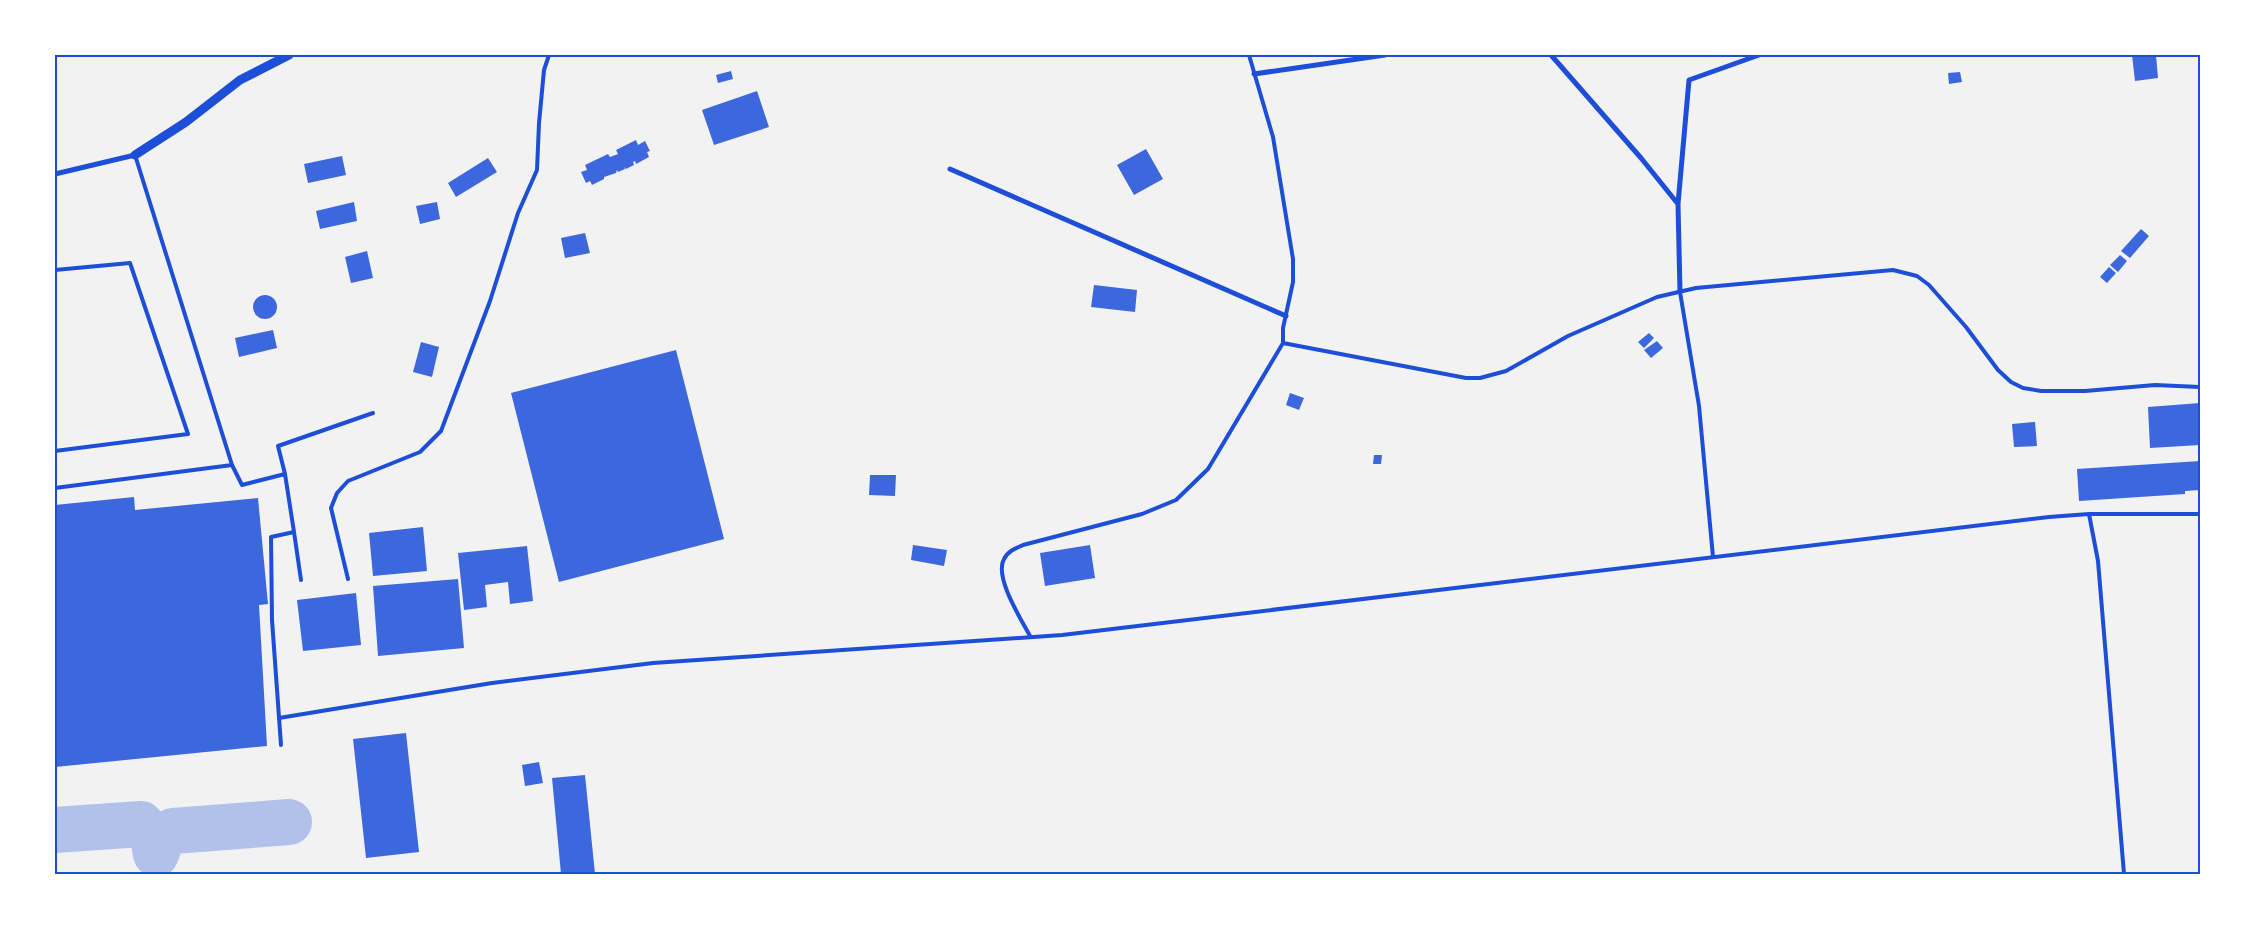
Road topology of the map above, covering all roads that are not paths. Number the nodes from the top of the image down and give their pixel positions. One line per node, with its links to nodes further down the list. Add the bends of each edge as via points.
1 (289, 55): 8 (street, via 240,80)
2 (549, 55): 26 (lane, via 544,70 537,170 518,213 490,301 441,431 420,452 348,481 337,493 331,508)
3 (1248, 55): 7 (lane)
4 (1385, 55): 7 (street)
5 (1551, 55): 11 (street)
6 (1759, 55): 11 (street, via 1689,80)
7 (1254, 74): 14 (lane, via 1273,137 1293,259 1293,282)
8 (136, 155): 10 (street); 19 (lane)
9 (950, 169): 14 (street)
10 (55, 174)
11 (1678, 204): 13 (street)
12 (55, 270): 18 (lane, via 130,263 188,434)
13 (1680, 292): 15 (lane, via 1635,305 1568,336 1506,371 1480,378); 16 (lane, via 1893,270 1905,272 1929,285 1998,370 2023,388 2085,391 2155,385); 25 (lane, via 1699,406)
14 (1286, 316): 15 (lane)
15 (1283, 343): 28 (lane, via 1208,469 1176,500 1142,514 1023,545 1011,550 1004,558 1004,582)
16 (2200, 387)
17 (373, 413): 20 (lane, via 278,446)
18 (55, 451)
19 (232, 465): 20 (lane, via 242,485); 21 (lane)
20 (285, 474): 24 (lane)
21 (55, 488)
22 (2088, 514): 23 (lane); 25 (lane); 31 (lane, via 2098,561)
23 (2200, 514)
24 (294, 532): 27 (lane); 29 (lane, via 270,537)
25 (1713, 557): 28 (lane, via 1062,635)
26 (348, 579)
27 (301, 580)
28 (1030, 636): 29 (lane, via 654,663 492,683)
29 (279, 718): 30 (lane)
30 (281, 745)
31 (2124, 874)

